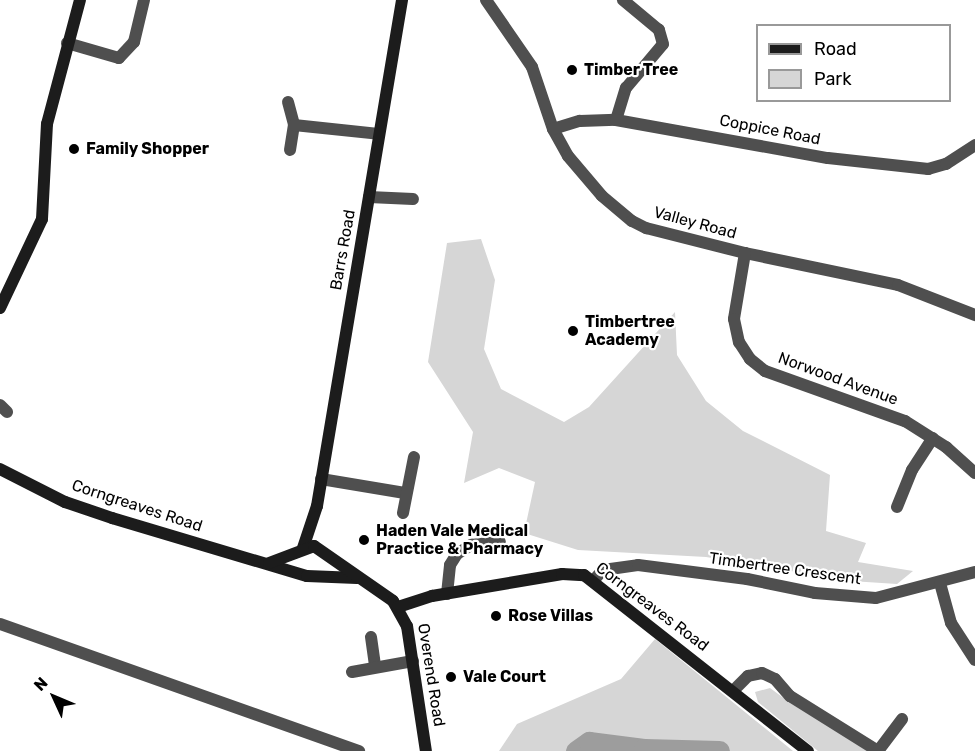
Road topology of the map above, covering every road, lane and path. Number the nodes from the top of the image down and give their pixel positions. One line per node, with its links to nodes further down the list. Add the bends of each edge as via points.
1 (80, 0): 6 (street)
2 (144, 0): 6 (street, via 134,42 119,58)
3 (402, 0): 11 (street, Barrs Road)
4 (486, 0): 10 (street, Valley Road, via 532,68)
5 (623, 0): 8 (street, via 659,30 663,44 626,88)
6 (67, 43): 17 (street, via 47,124 42,219)
7 (288, 102): 9 (street)
8 (616, 120): 10 (street, Coppice Road, via 580,121); 12 (street, Coppice Road, via 828,158 928,169 946,164)
9 (294, 125): 11 (street); 13 (street)
10 (553, 129): 16 (street, Valley Road, via 579,172 622,215 646,228)
11 (379, 134): 14 (street, Barrs Road)
12 (975, 145)
13 (290, 150)
14 (369, 197): 15 (street); 23 (street, Barrs Road)
15 (413, 199)
16 (745, 253): 18 (street, Valley Road, via 898,285); 19 (street, Norwood Avenue, via 734,319 739,342 750,358 765,371 904,421)
17 (0, 308)
18 (975, 315)
19 (933, 438): 22 (street, Norwood Avenue); 26 (street, via 912,470)
20 (414, 457): 24 (street)
21 (0, 469): 31 (street, Corngreaves Road, via 66,502)
22 (975, 473)
23 (321, 479): 24 (street); 25 (street, Barrs Road)
24 (405, 493): 27 (street)
25 (317, 506): 29 (street, Barrs Road); 30 (street, Barrs Road)
26 (897, 507)
27 (403, 513)
28 (500, 542): 38 (street, via 471,544 457,554 450,565)
29 (301, 550): 30 (street, Corngreaves Road, via 314,546); 31 (street, Corngreaves Road); 33 (street, via 296,562)
30 (324, 553): 34 (street, via 326,565); 35 (street, Corngreaves Road)
31 (267, 563): 33 (street, Corngreaves Road)
32 (975, 572): 37 (street, Timbertree Crescent)
33 (303, 574): 34 (street, Corngreaves Road)
34 (317, 576): 35 (street, Corngreaves Road)
35 (357, 578): 39 (street, Corngreaves Road, via 382,592)
36 (593, 581): 37 (street, Timbertree Crescent, via 603,570 638,565 876,598); 38 (street, Corngreaves Road, via 584,575 562,574); 46 (street, Corngreaves Road)
37 (940, 583): 42 (street, via 951,622)
38 (447, 594): 39 (street, Corngreaves Road)
39 (398, 607): 43 (street, Overend Road, via 407,626)
40 (0, 624): 48 (street)
41 (371, 637): 44 (street)
42 (975, 660)
43 (413, 661): 44 (street); 49 (street, Overend Road)
44 (375, 667): 45 (street)
45 (352, 672)
46 (735, 690): 50 (street, Corngreaves Road); 51 (street, via 748,676 762,673 775,679 790,696)
47 (902, 719): 51 (street)
48 (358, 751)
49 (426, 751)
50 (808, 751)
51 (878, 751)

